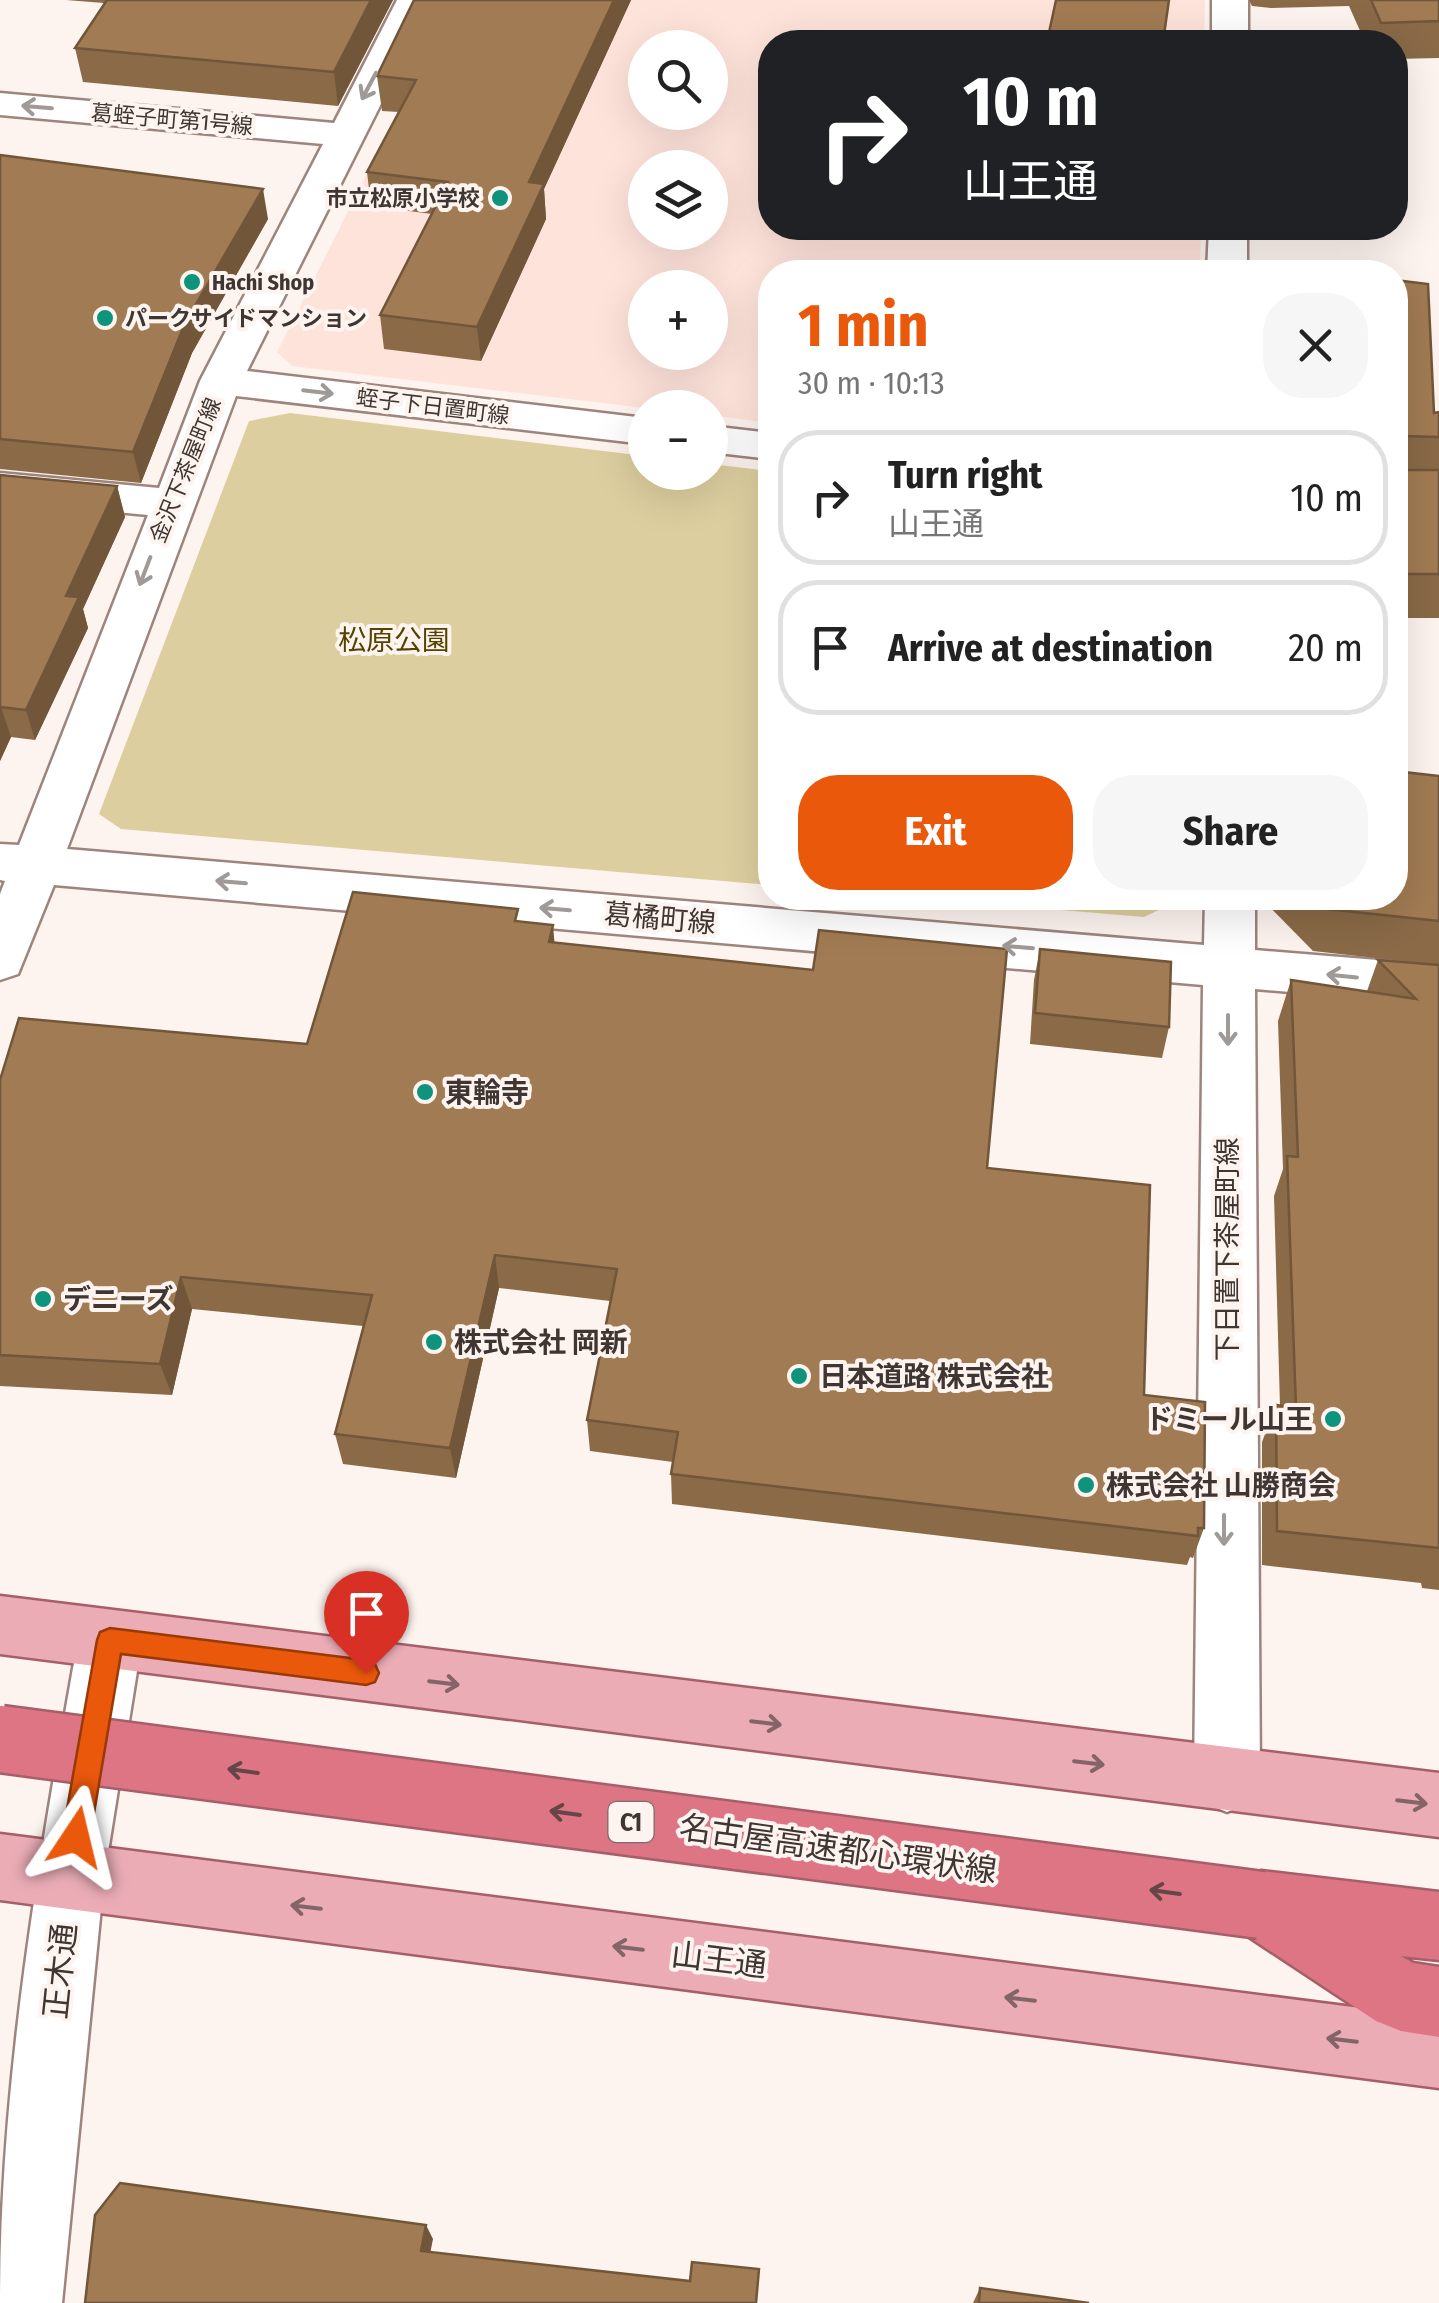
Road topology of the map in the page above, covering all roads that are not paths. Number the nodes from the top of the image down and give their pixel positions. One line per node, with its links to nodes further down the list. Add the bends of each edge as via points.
1 (415, 0): 5 (street, 金沢下茶屋町線, one-way to 5)
2 (1230, 0): 3 (street)
3 (1230, 30)
4 (0, 104): 5 (street, 葛蛭子町第1号線, one-way to 4)
5 (344, 135): 6 (street, 金沢下茶屋町線)
6 (221, 381): 7 (street, 蛭子下日置町線, one-way to 7); 11 (street, 金沢下茶屋町線)
7 (628, 429)
8 (728, 440): 9 (street)
9 (758, 444)
10 (0, 487): 11 (street)
11 (171, 503): 12 (street, 金沢下茶屋町線, one-way to 12)
12 (17, 864): 14 (street, 金沢下茶屋町線); 15 (street, 葛橘町線, one-way to 12)
13 (1230, 910): 15 (street, 下日置下茶屋町線)
14 (0, 960)
15 (1229, 965): 16 (street, 葛橘町線, one-way to 15); 20 (street, 下日置下茶屋町線, one-way to 20)
16 (1439, 985)
17 (0, 1626): 18 (main road)
18 (110, 1640): 20 (main road, one-way to 20); 23 (street, 正木通)
19 (0, 1739): 24 (highway, 名古屋高速都心環状線 / C1, one-way to 19, bridge)
20 (1228, 1780): 21 (main road, one-way to 21)
21 (1439, 1805)
22 (0, 1868): 23 (main road, 山王通)
23 (70, 1876): 27 (main road, 山王通, one-way to 23); 28 (street, 正木通)
24 (1261, 1905): 25 (highway, 名古屋高速都心環状線 / C1); 26 (highway, via 1400,1996)
25 (1439, 1926)
26 (1439, 2002)
27 (1439, 2053)
28 (26, 2303)

